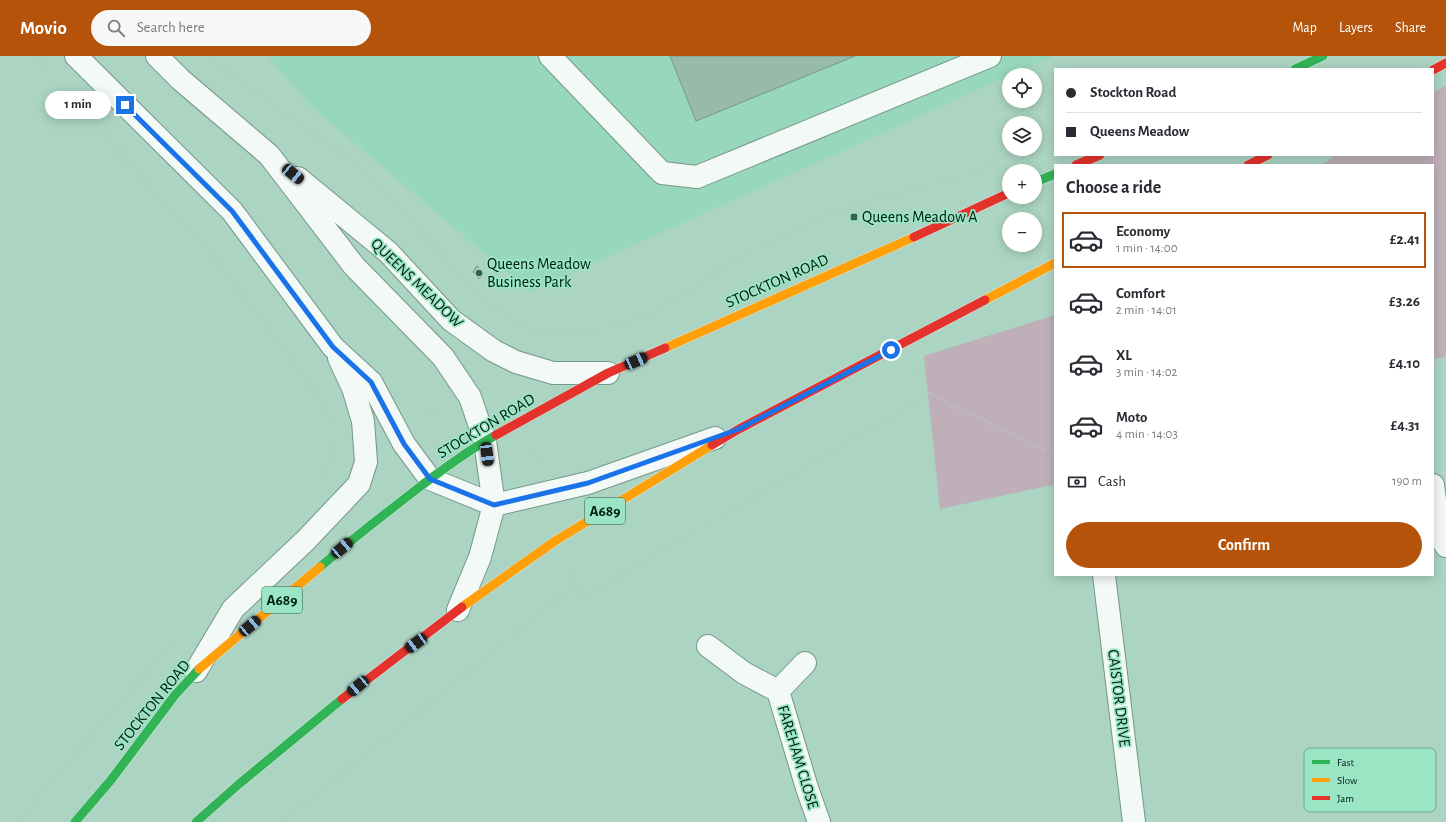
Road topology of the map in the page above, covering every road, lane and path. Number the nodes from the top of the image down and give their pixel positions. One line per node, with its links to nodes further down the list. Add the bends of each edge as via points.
1 (76, 56): 12 (street)
2 (157, 56): 15 (street, QUEENS MEADOW, via 181,80)
3 (206, 56): 16 (path, via 360,168 480,298 529,329 590,332 646,317 752,249 850,206 966,174)
4 (550, 56): 5 (street, via 662,173 697,177)
5 (990, 56)
6 (1236, 56): 9 (path)
7 (1323, 56): 10 (highway)
8 (1446, 63): 11 (highway)
9 (1211, 68)
10 (1298, 68)
11 (1434, 69)
12 (145, 125): 25 (street, via 232,211); 31 (path, via 118,153 200,240 316,394 334,428)
13 (1054, 136): 14 (path)
14 (1042, 142)
15 (269, 155): 28 (street, QUEENS MEADOW, via 388,252 451,320 494,351 516,362 553,373); 30 (street, QUEENS MEADOW, via 354,266 443,357 470,397)
16 (1009, 156)
17 (1098, 156): 19 (highway)
18 (1266, 156): 20 (highway)
19 (1078, 164)
20 (1250, 164)
21 (1054, 174): 22 (highway)
22 (1042, 179)
23 (1002, 197): 28 (highway, STOCKTON ROAD / A689)
24 (1054, 264): 29 (highway, A689)
25 (333, 347): 32 (street, via 371,382 404,444); 41 (street, via 353,388 363,421 366,462 359,484 306,540 233,609)
26 (1446, 355): 27 (path)
27 (1434, 366)
28 (608, 373): 30 (highway, STOCKTON ROAD / A689)
29 (739, 429): 34 (street, via 588,483); 38 (highway, A689, via 555,541)
30 (485, 441): 32 (highway, STOCKTON ROAD / A689); 34 (street, QUEENS MEADOW)
31 (331, 461)
32 (430, 479): 34 (street); 41 (highway, STOCKTON ROAD / A689, via 354,538)
33 (1434, 492): 35 (street, via 1440,536)
34 (494, 505): 38 (street, via 480,557)
35 (1446, 546)
36 (1104, 576): 47 (street, CAISTOR DRIVE)
37 (577, 584): 45 (path)
38 (458, 610): 44 (highway, A689, via 358,686)
39 (708, 646): 42 (street, FAREHAM CLOSE, via 744,673)
40 (805, 663): 42 (street, FAREHAM CLOSE)
41 (193, 675): 43 (highway, STOCKTON ROAD / A689, via 111,780)
42 (778, 691): 46 (street, FAREHAM CLOSE)
43 (74, 822)
44 (196, 822)
45 (282, 822)
46 (819, 822)
47 (1134, 822)

